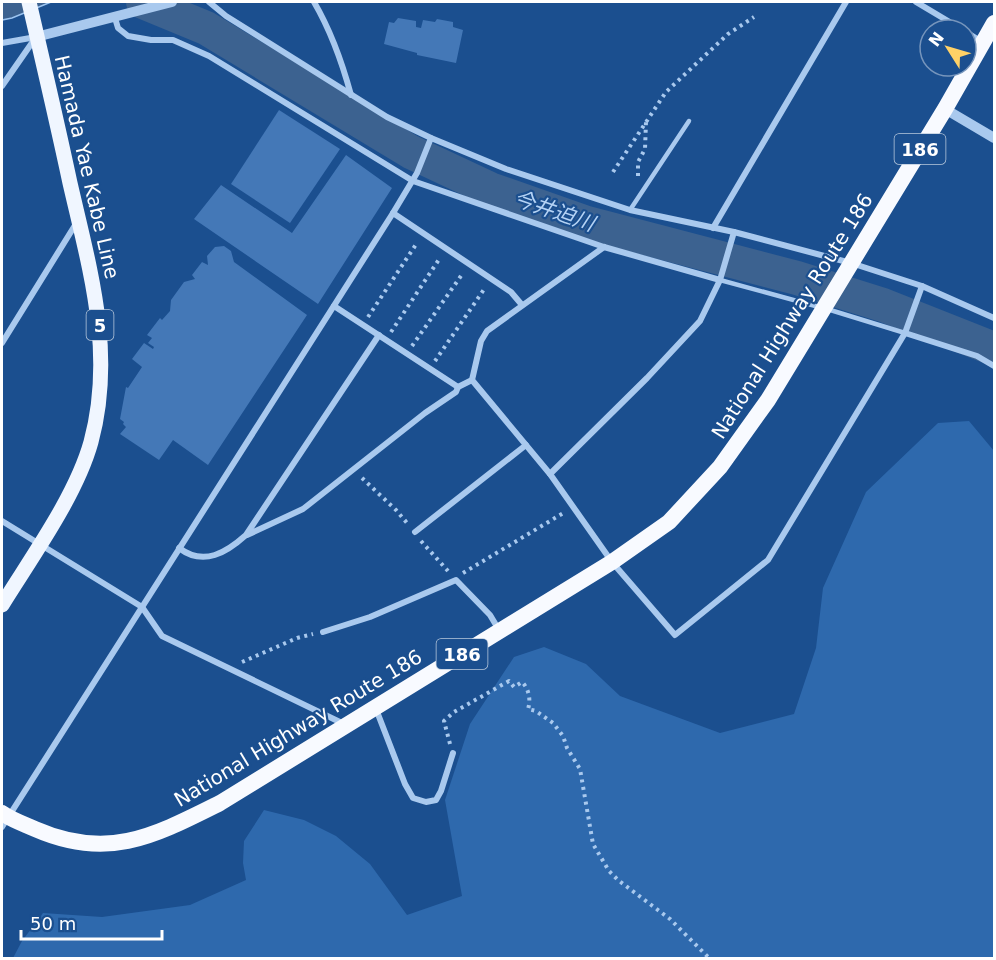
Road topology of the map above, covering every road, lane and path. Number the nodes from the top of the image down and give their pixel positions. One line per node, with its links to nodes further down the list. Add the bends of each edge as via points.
1 (29, 2): 11 (main road, Hamada Yae Kabe Line / 5)
2 (171, 2): 8 (street)
3 (209, 2): 16 (street)
4 (314, 2): 16 (street, via 343,66)
5 (846, 2): 28 (street)
6 (916, 2): 9 (street)
7 (754, 17): 22 (path, via 728,34 666,92)
8 (115, 18): 11 (street); 23 (street, via 118,28 128,36 173,40 209,56)
9 (942, 18)
10 (994, 23): 13 (highway, National Highway Route 186 / 186)
11 (35, 32): 14 (street); 15 (street); 27 (main road, Hamada Yae Kabe Line / 5)
12 (978, 39): 13 (street)
13 (983, 42): 17 (highway, National Highway Route 186 / 186)
14 (2, 43)
15 (2, 86)
16 (351, 95): 21 (street)
17 (945, 109): 20 (street); 34 (highway, National Highway Route 186 / 186)
18 (646, 121): 24 (path)
19 (689, 121): 25 (lane)
20 (994, 138)
21 (431, 140): 23 (street); 25 (street)
22 (613, 172)
23 (413, 181): 26 (street); 31 (street)
24 (638, 182)
25 (630, 210): 28 (street)
26 (393, 213): 30 (street); 40 (street)
27 (79, 219): 46 (street); 58 (main road, Hamada Yae Kabe Line / 5, via 100,332 98,406 81,470)
28 (713, 228): 29 (street)
29 (734, 232): 34 (street); 35 (street)
30 (423, 233): 32 (street); 42 (path)
31 (604, 247): 35 (street); 38 (street)
32 (447, 249): 33 (street); 45 (path)
33 (469, 264): 36 (street); 47 (path)
34 (848, 268): 37 (street); 39 (highway, National Highway Route 186 / 186)
35 (721, 276): 39 (lane); 53 (street, via 700,321)
36 (491, 279): 38 (street); 49 (path)
37 (922, 286): 41 (street); 43 (street)
38 (522, 305): 50 (street, via 487,331)
39 (826, 305): 43 (lane); 60 (highway, National Highway Route 186 / 186, via 768,400 720,468 669,522)
40 (334, 306): 42 (street); 59 (street)
41 (994, 318)
42 (362, 325): 44 (street)
43 (906, 330): 48 (street); 60 (street, via 768,560 689,625 675,635)
44 (378, 335): 45 (street); 57 (street)
45 (385, 340): 47 (street)
46 (2, 344)
47 (406, 354): 49 (street)
48 (994, 366)
49 (430, 369): 51 (street)
50 (472, 380): 51 (street); 52 (street)
51 (458, 387): 57 (street, via 303,509)
52 (526, 445): 53 (street); 56 (street)
53 (550, 474): 54 (street)
54 (573, 507): 60 (street); 61 (path)
55 (2, 521): 58 (street)
56 (415, 532)
57 (246, 535): 59 (street, via 221,554 209,557)
58 (40, 545): 62 (main road, Hamada Yae Kabe Line / 5); 63 (street)
59 (179, 548): 63 (street)
60 (612, 562): 64 (highway, National Highway Route 186 / 186)
61 (456, 580): 64 (street); 65 (street, via 370,618)
62 (2, 605)
63 (142, 607): 66 (street, via 162,636); 70 (street)
64 (500, 631): 67 (highway, National Highway Route 186 / 186)
65 (323, 632): 66 (path, via 297,638)
66 (231, 669): 68 (street)
67 (375, 707): 68 (highway, National Highway Route 186 / 186); 69 (street, via 413,798 436,800)
68 (346, 725): 70 (highway, National Highway Route 186 / 186, via 220,802 166,830 125,842 86,845)
69 (453, 753): 71 (path, via 444,721 509,681 514,687 522,682 528,689 528,709 560,730 580,769 593,844 609,871 670,919)
70 (4, 819)
71 (709, 958)

